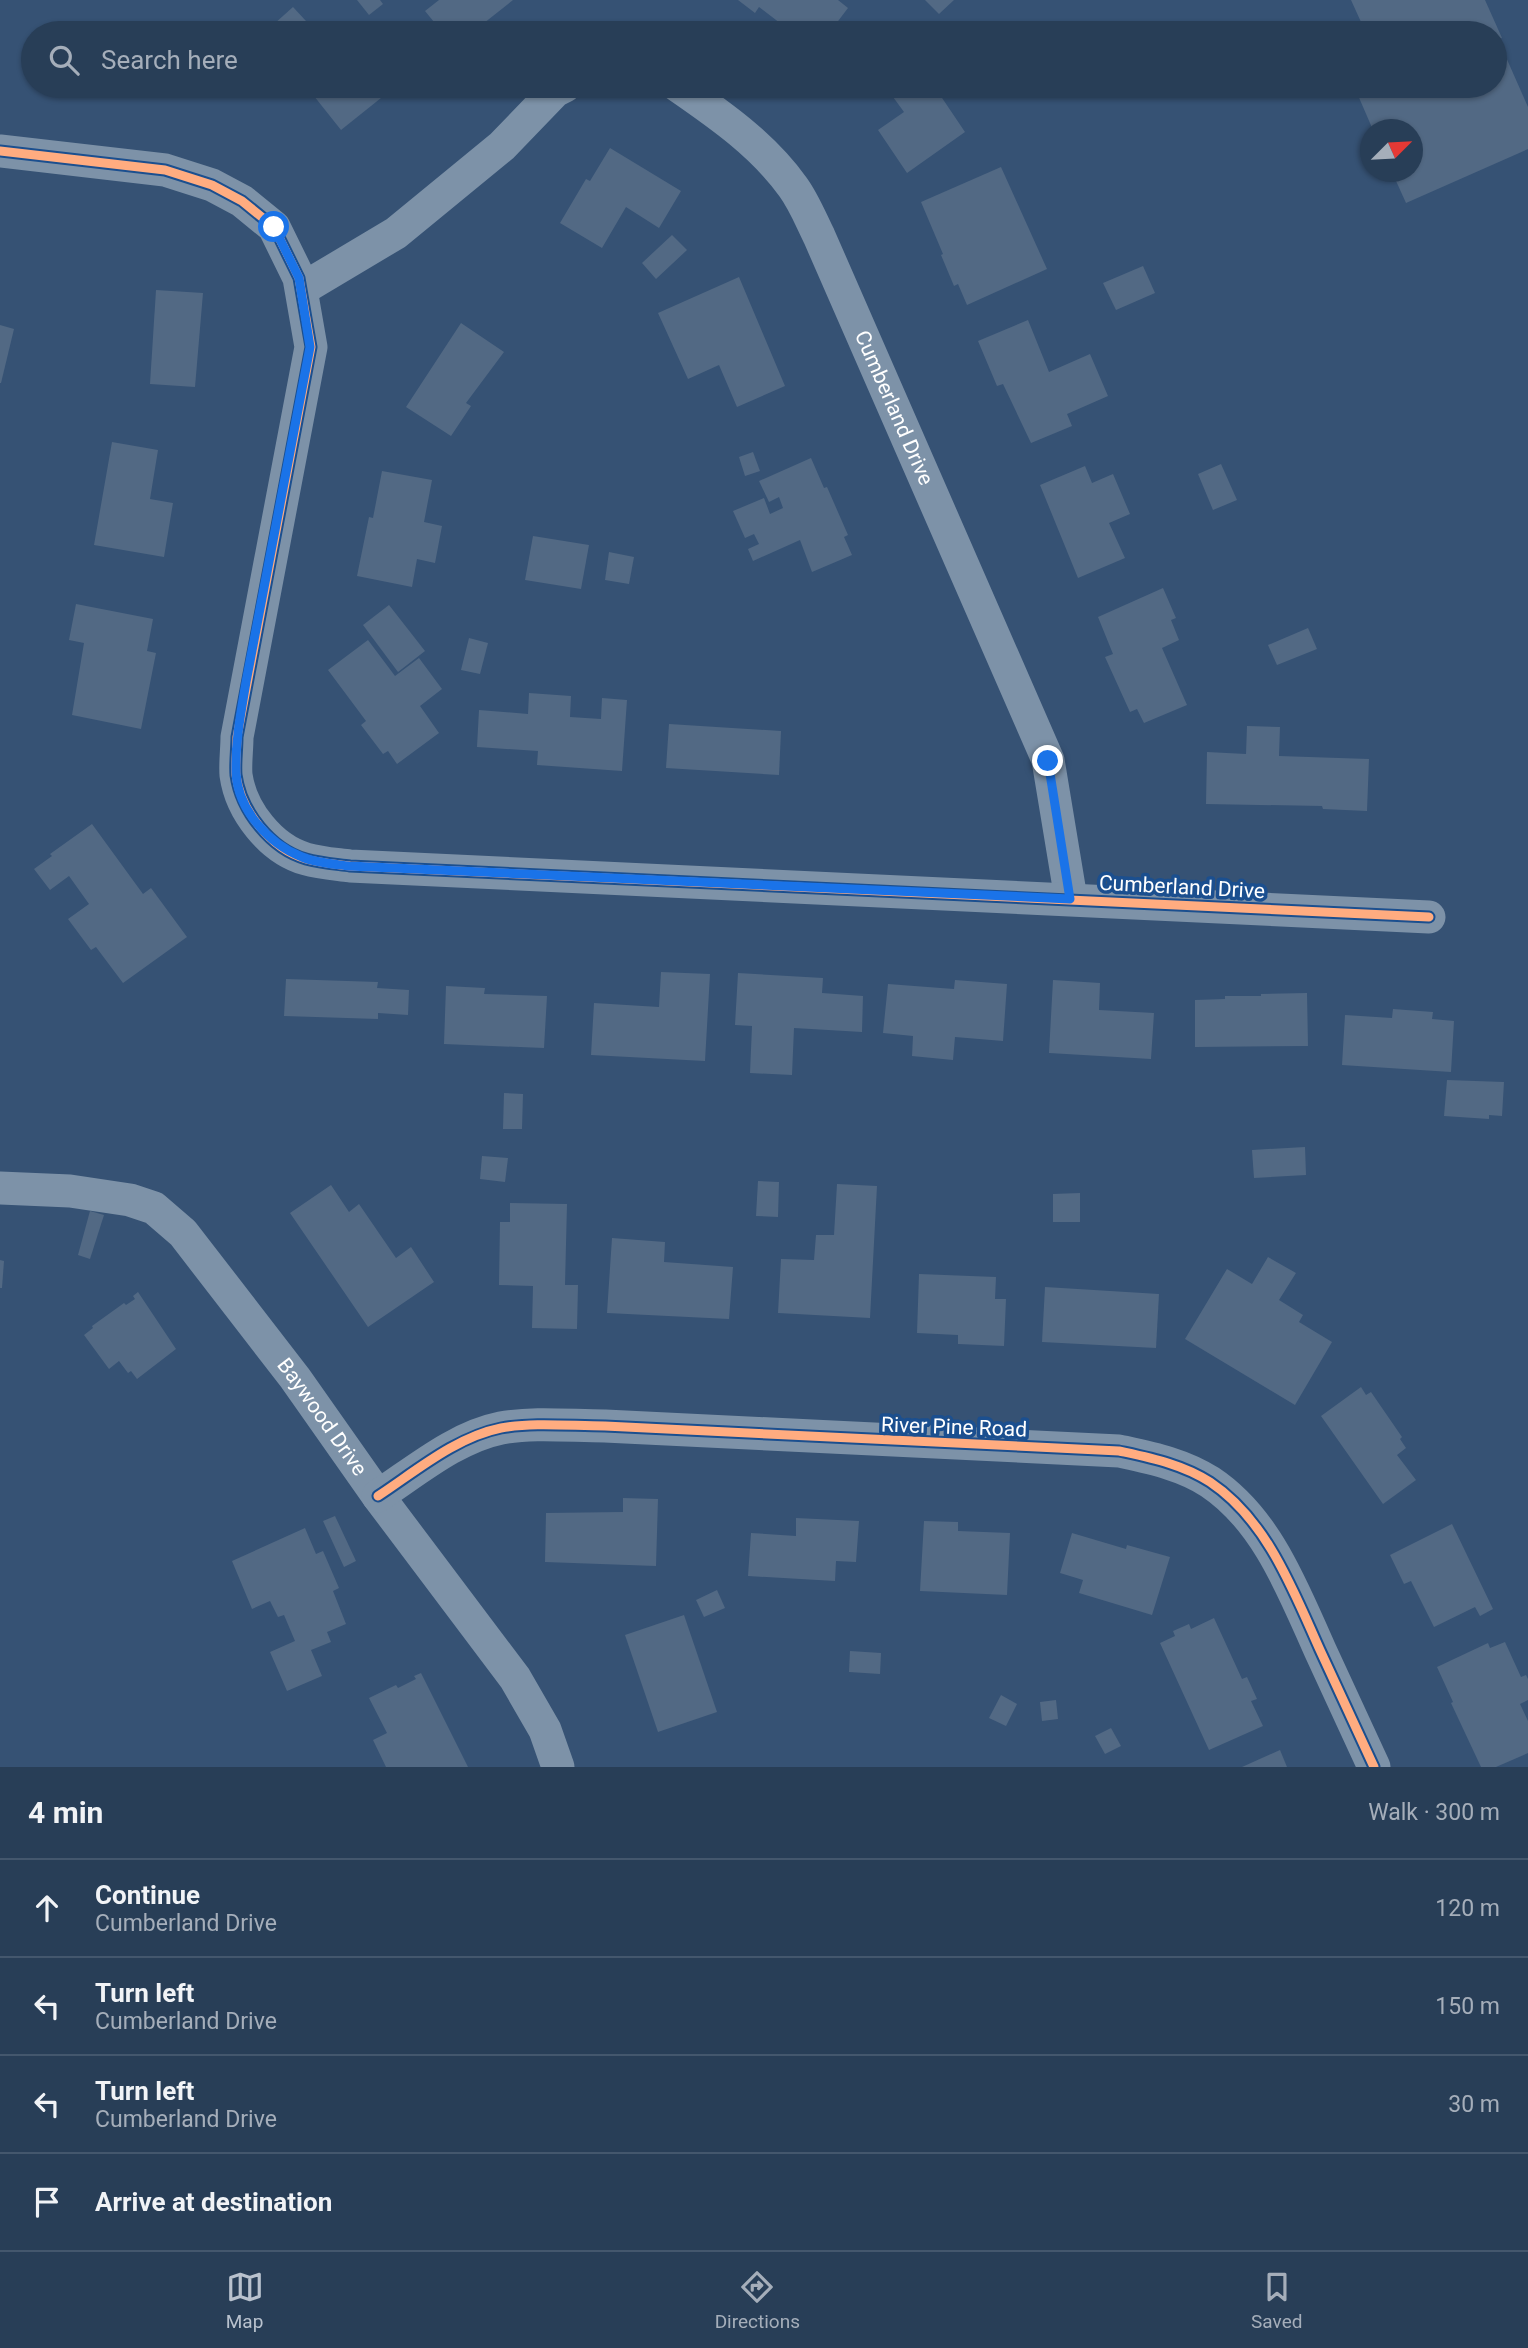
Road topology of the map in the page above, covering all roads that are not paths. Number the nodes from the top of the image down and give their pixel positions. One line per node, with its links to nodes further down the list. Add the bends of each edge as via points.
1 (548, 98): 4 (street, via 502,146 396,233)
2 (696, 98): 5 (street, Cumberland Drive, via 728,120 772,161 794,189 819,236 1048,761)
3 (0, 150): 4 (street, Cumberland Drive, via 165,170 212,185 242,201 274,227)
4 (302, 289): 5 (street, Cumberland Drive, via 310,347 237,737 236,775 245,804 263,831 284,849 349,866)
5 (1070, 899): 6 (street, Cumberland Drive)
6 (1429, 917)
7 (0, 1188): 8 (street, Baywood Drive, via 70,1191 154,1208 203,1257)
8 (378, 1496): 9 (street, Baywood Drive, via 515,1678 545,1730); 10 (street, River Pine Road, via 460,1443 519,1425 1119,1451 1168,1461 1209,1482 1240,1507 1266,1542 1294,1592)
9 (558, 1767)
10 (1374, 1767)

